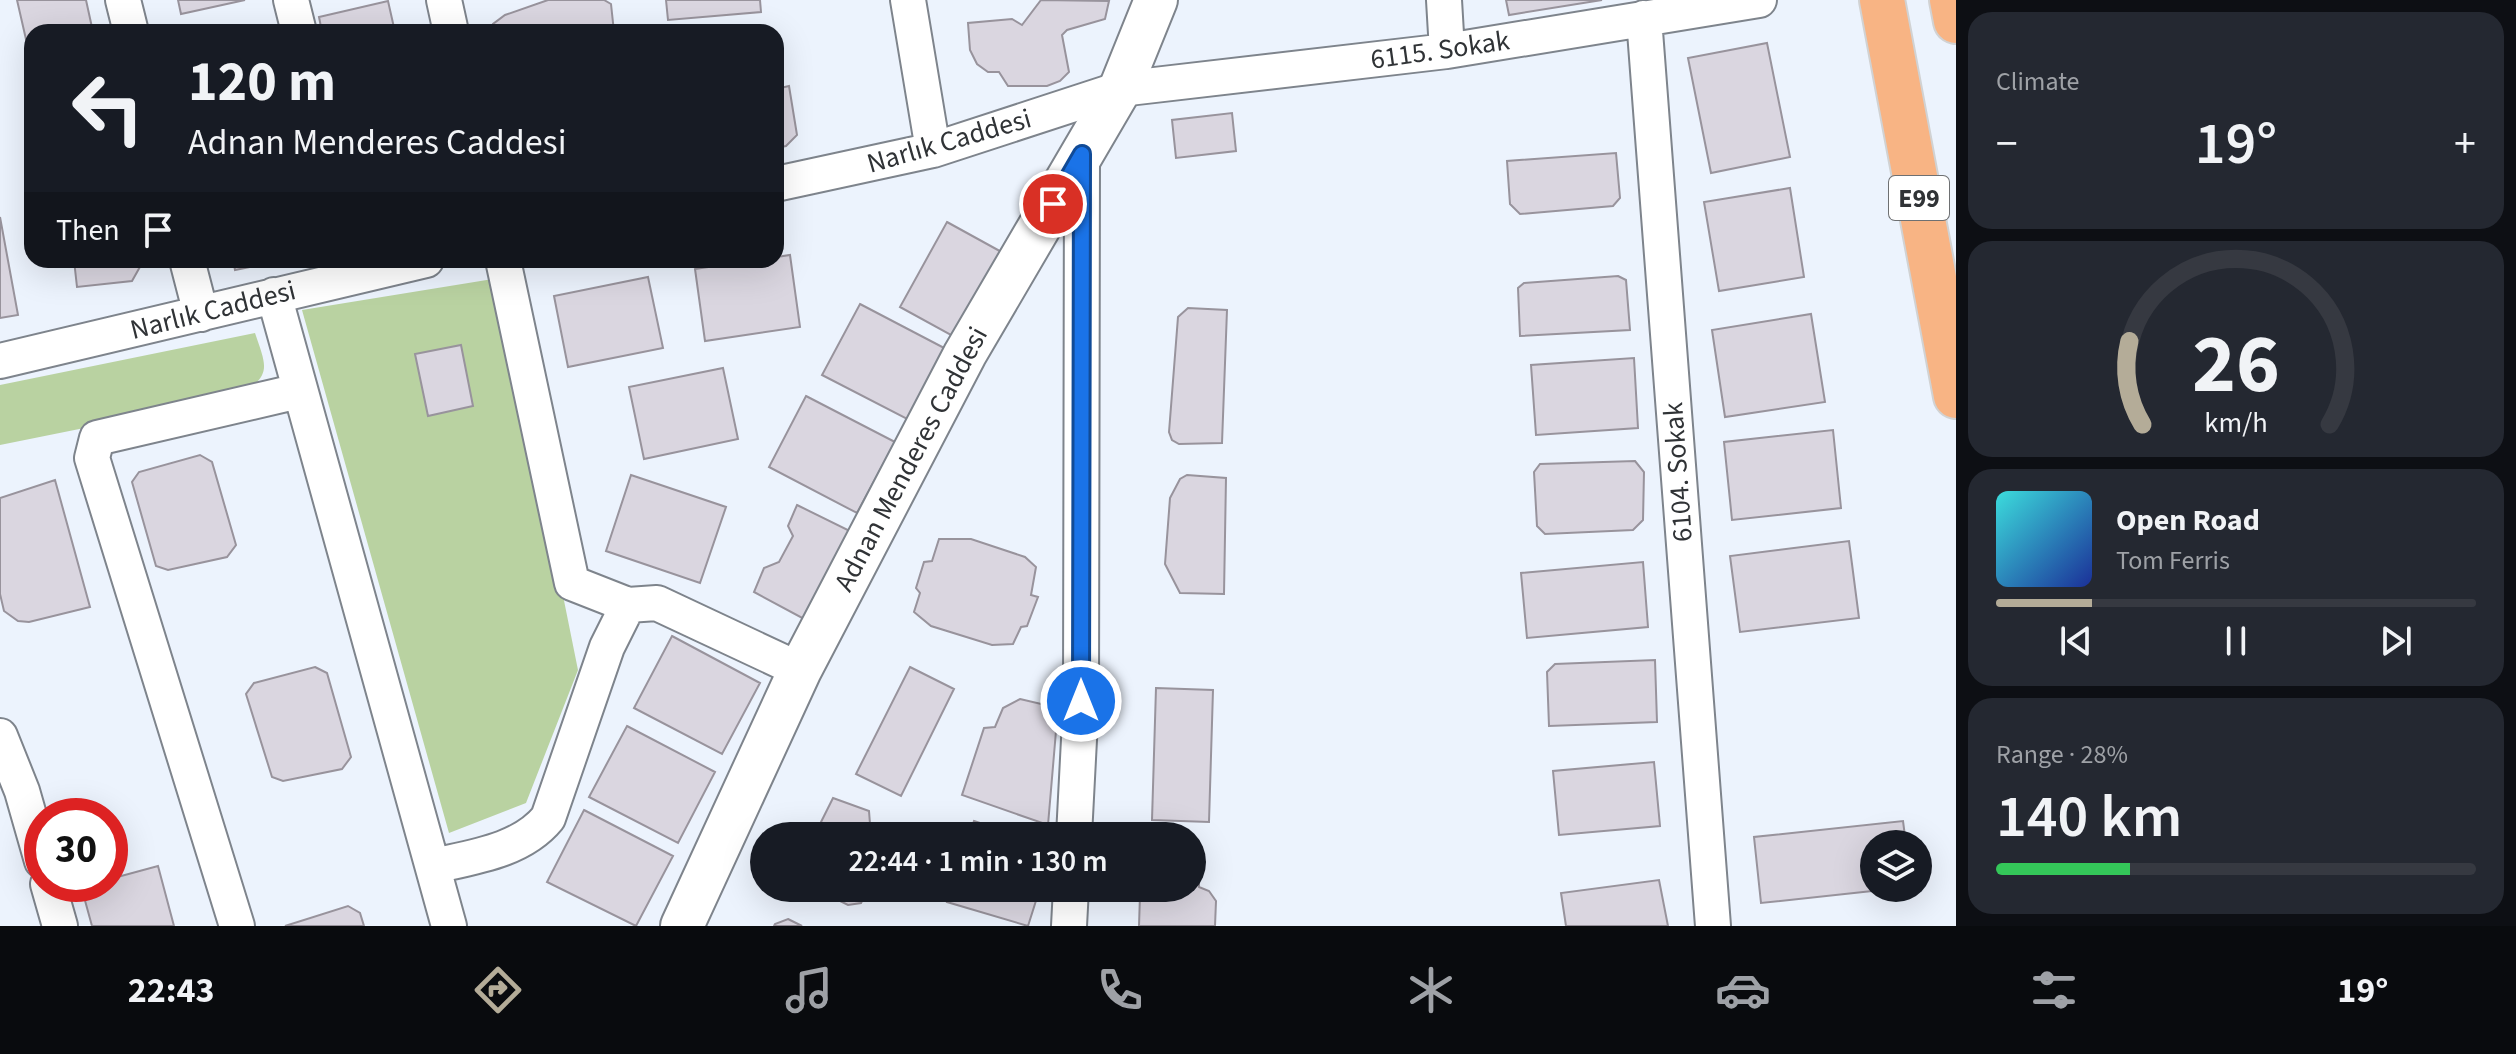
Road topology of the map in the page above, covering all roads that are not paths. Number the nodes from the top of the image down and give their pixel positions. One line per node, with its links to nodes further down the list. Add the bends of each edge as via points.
1 (123, 0): 12 (street)
2 (291, 0): 13 (street)
3 (444, 0): 14 (street)
4 (908, 0): 17 (street)
5 (1156, 0): 16 (street, Adnan Menderes Caddesi)
6 (1444, 0): 15 (street)
7 (1759, 0): 10 (street, 6115. Sokak)
8 (1882, 0): 27 (highway, E99)
9 (1952, 0): 11 (highway)
10 (1644, 18): 15 (street, 6115. Sokak); 42 (street, 6104. Sokak)
11 (1956, 21)
12 (129, 24)
13 (297, 24)
14 (449, 24)
15 (1447, 51): 16 (street, 6115. Sokak)
16 (1120, 89): 17 (street, Narlık Caddesi); 18 (street, Adnan Menderes Caddesi)
17 (933, 150): 19 (street, Narlık Caddesi)
18 (1082, 154): 29 (street, Adnan Menderes Caddesi, via 965,354); 32 (street, via 1081,701)
19 (784, 182)
20 (189, 268): 24 (street)
21 (350, 268): 23 (street, Narlık Caddesi)
22 (505, 268): 28 (street, via 572,583)
23 (274, 295): 24 (street, Narlık Caddesi); 26 (street)
24 (201, 314): 25 (street, Narlık Caddesi)
25 (0, 361)
26 (299, 391): 34 (street); 38 (street, via 97,438 92,458)
27 (1956, 396)
28 (628, 605): 29 (street, via 657,603); 34 (street, via 607,647 548,818 533,835)
29 (800, 670): 40 (street, Adnan Menderes Caddesi)
30 (0, 736): 31 (street)
31 (11, 796): 33 (street)
32 (1075, 822)
33 (24, 823)
34 (433, 866): 39 (street)
35 (53, 902): 37 (street)
36 (1070, 902): 41 (street)
37 (60, 926)
38 (237, 926)
39 (449, 926)
40 (682, 926)
41 (1069, 926)
42 (1713, 926)

